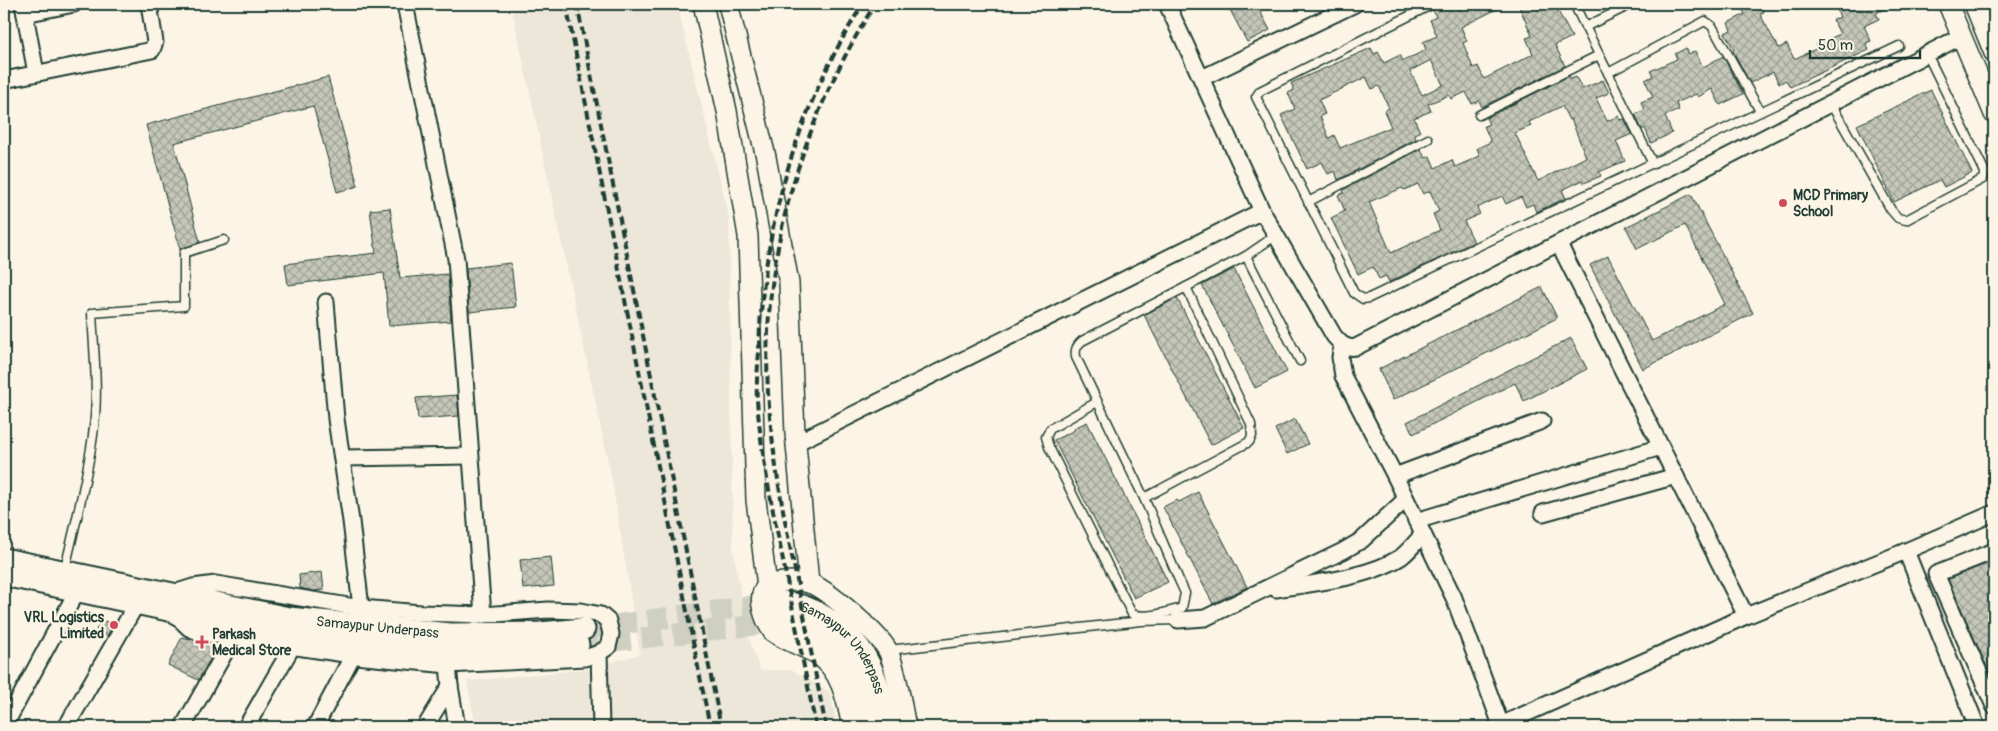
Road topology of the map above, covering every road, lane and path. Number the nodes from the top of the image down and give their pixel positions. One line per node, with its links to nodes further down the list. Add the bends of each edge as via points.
1 (74, 4): 13 (street)
2 (149, 4): 20 (street, via 155,42 152,50)
3 (405, 4): 44 (street, via 456,259)
4 (704, 4): 62 (street, via 728,111 748,236 756,500)
5 (728, 4): 42 (street, via 766,157 789,284)
6 (1168, 4): 22 (street)
7 (1433, 4): 30 (lane, via 1257,94 1256,101)
8 (1574, 4): 14 (lane)
9 (1632, 4): 14 (lane)
10 (1948, 4): 15 (street)
11 (1974, 4): 17 (street)
12 (1345, 6): 22 (street)
13 (24, 9): 20 (street)
14 (1585, 27): 19 (lane)
15 (1962, 36): 18 (street); 26 (street)
16 (1898, 46): 25 (lane)
17 (1994, 52)
18 (1927, 54): 24 (street); 24 (lane, via 1985,172 1983,179 1906,220 1898,218 1890,210)
19 (1599, 55): 21 (lane); 27 (lane)
20 (36, 73): 23 (street)
21 (1608, 73): 25 (lane, via 1705,21 1712,26); 29 (lane)
22 (1202, 78): 31 (street)
23 (4, 80)
24 (1831, 104): 34 (street)
25 (1760, 111): 29 (lane)
26 (1994, 114)
27 (1479, 115)
28 (1428, 138): 30 (lane)
29 (1653, 164): 30 (lane, via 1363,299 1354,293)
30 (1308, 202)
31 (1262, 211): 32 (street); 42 (street)
32 (1276, 236): 35 (lane); 38 (street)
33 (224, 240): 57 (lane, via 184,253 184,306 92,313 96,391)
34 (1559, 244): 38 (street, via 1356,347); 43 (street)
35 (1246, 256): 36 (lane); 39 (lane)
36 (1186, 287): 40 (lane, via 1077,344 1076,358); 48 (lane, via 1251,424 1252,436 1248,442)
37 (326, 302): 45 (street)
38 (1342, 346): 46 (street, via 1343,376)
39 (1300, 360)
40 (1097, 402): 48 (lane); 48 (lane, via 1050,429 1046,437 1132,614 1137,616 1182,608 1184,602 1184,593)
41 (1542, 421): 46 (street)
42 (796, 442): 58 (street)
43 (1661, 447): 47 (street); 52 (street)
44 (470, 456): 45 (street); 64 (street)
45 (342, 458): 63 (street)
46 (1395, 476): 49 (street)
47 (1676, 476): 50 (street); 65 (street)
48 (1144, 498)
49 (1406, 499): 52 (street); 59 (street, via 1362,540)
50 (1543, 513)
51 (1994, 513): 54 (street)
52 (1420, 528): 59 (street, via 1400,557 1345,578); 76 (street, via 1454,598)
53 (1994, 551): 75 (street, via 1936,574)
54 (1906, 552): 65 (street); 89 (street)
55 (4, 559): 57 (main road)
56 (4, 575): 57 (main road)
57 (74, 579): 60 (main road); 61 (main road); 77 (street)
58 (809, 583): 62 (street, via 799,581); 70 (street, via 849,610)
59 (1257, 592): 66 (street, via 1205,618)
60 (171, 602): 61 (main road); 63 (street, via 193,587 216,584); 67 (main road, Samaypur Underpass, via 450,634 540,633); 68 (street, via 194,631)
61 (137, 603): 78 (street)
62 (769, 604): 85 (street, via 763,589 760,599 769,627 816,654 828,665 841,684); 86 (main road, Samaypur Underpass, via 782,621 822,637 839,651 862,689); 87 (main road, Samaypur Underpass, via 786,602 810,609 859,646 877,682)
63 (361, 608): 64 (street)
64 (483, 615): 71 (street, via 548,610 601,615 608,621 611,634 608,647)
65 (1746, 616): 76 (street)
66 (1178, 620): 70 (lane, via 1141,621)
67 (581, 637)
68 (233, 638): 69 (street); 79 (street)
69 (292, 647): 72 (street); 80 (street)
70 (888, 650): 88 (street)
71 (599, 653): 73 (street, via 585,658); 84 (street)
72 (353, 655): 73 (street); 81 (street)
73 (448, 665): 74 (street)
74 (450, 686): 82 (street); 83 (street)
75 (1994, 706)
76 (1499, 726)
77 (4, 727)
78 (66, 727)
79 (183, 727)
80 (246, 727)
81 (314, 727)
82 (425, 727)
83 (458, 727)
84 (601, 727)
85 (852, 727)
86 (871, 727)
87 (888, 727)
88 (906, 727)
89 (1977, 727)

